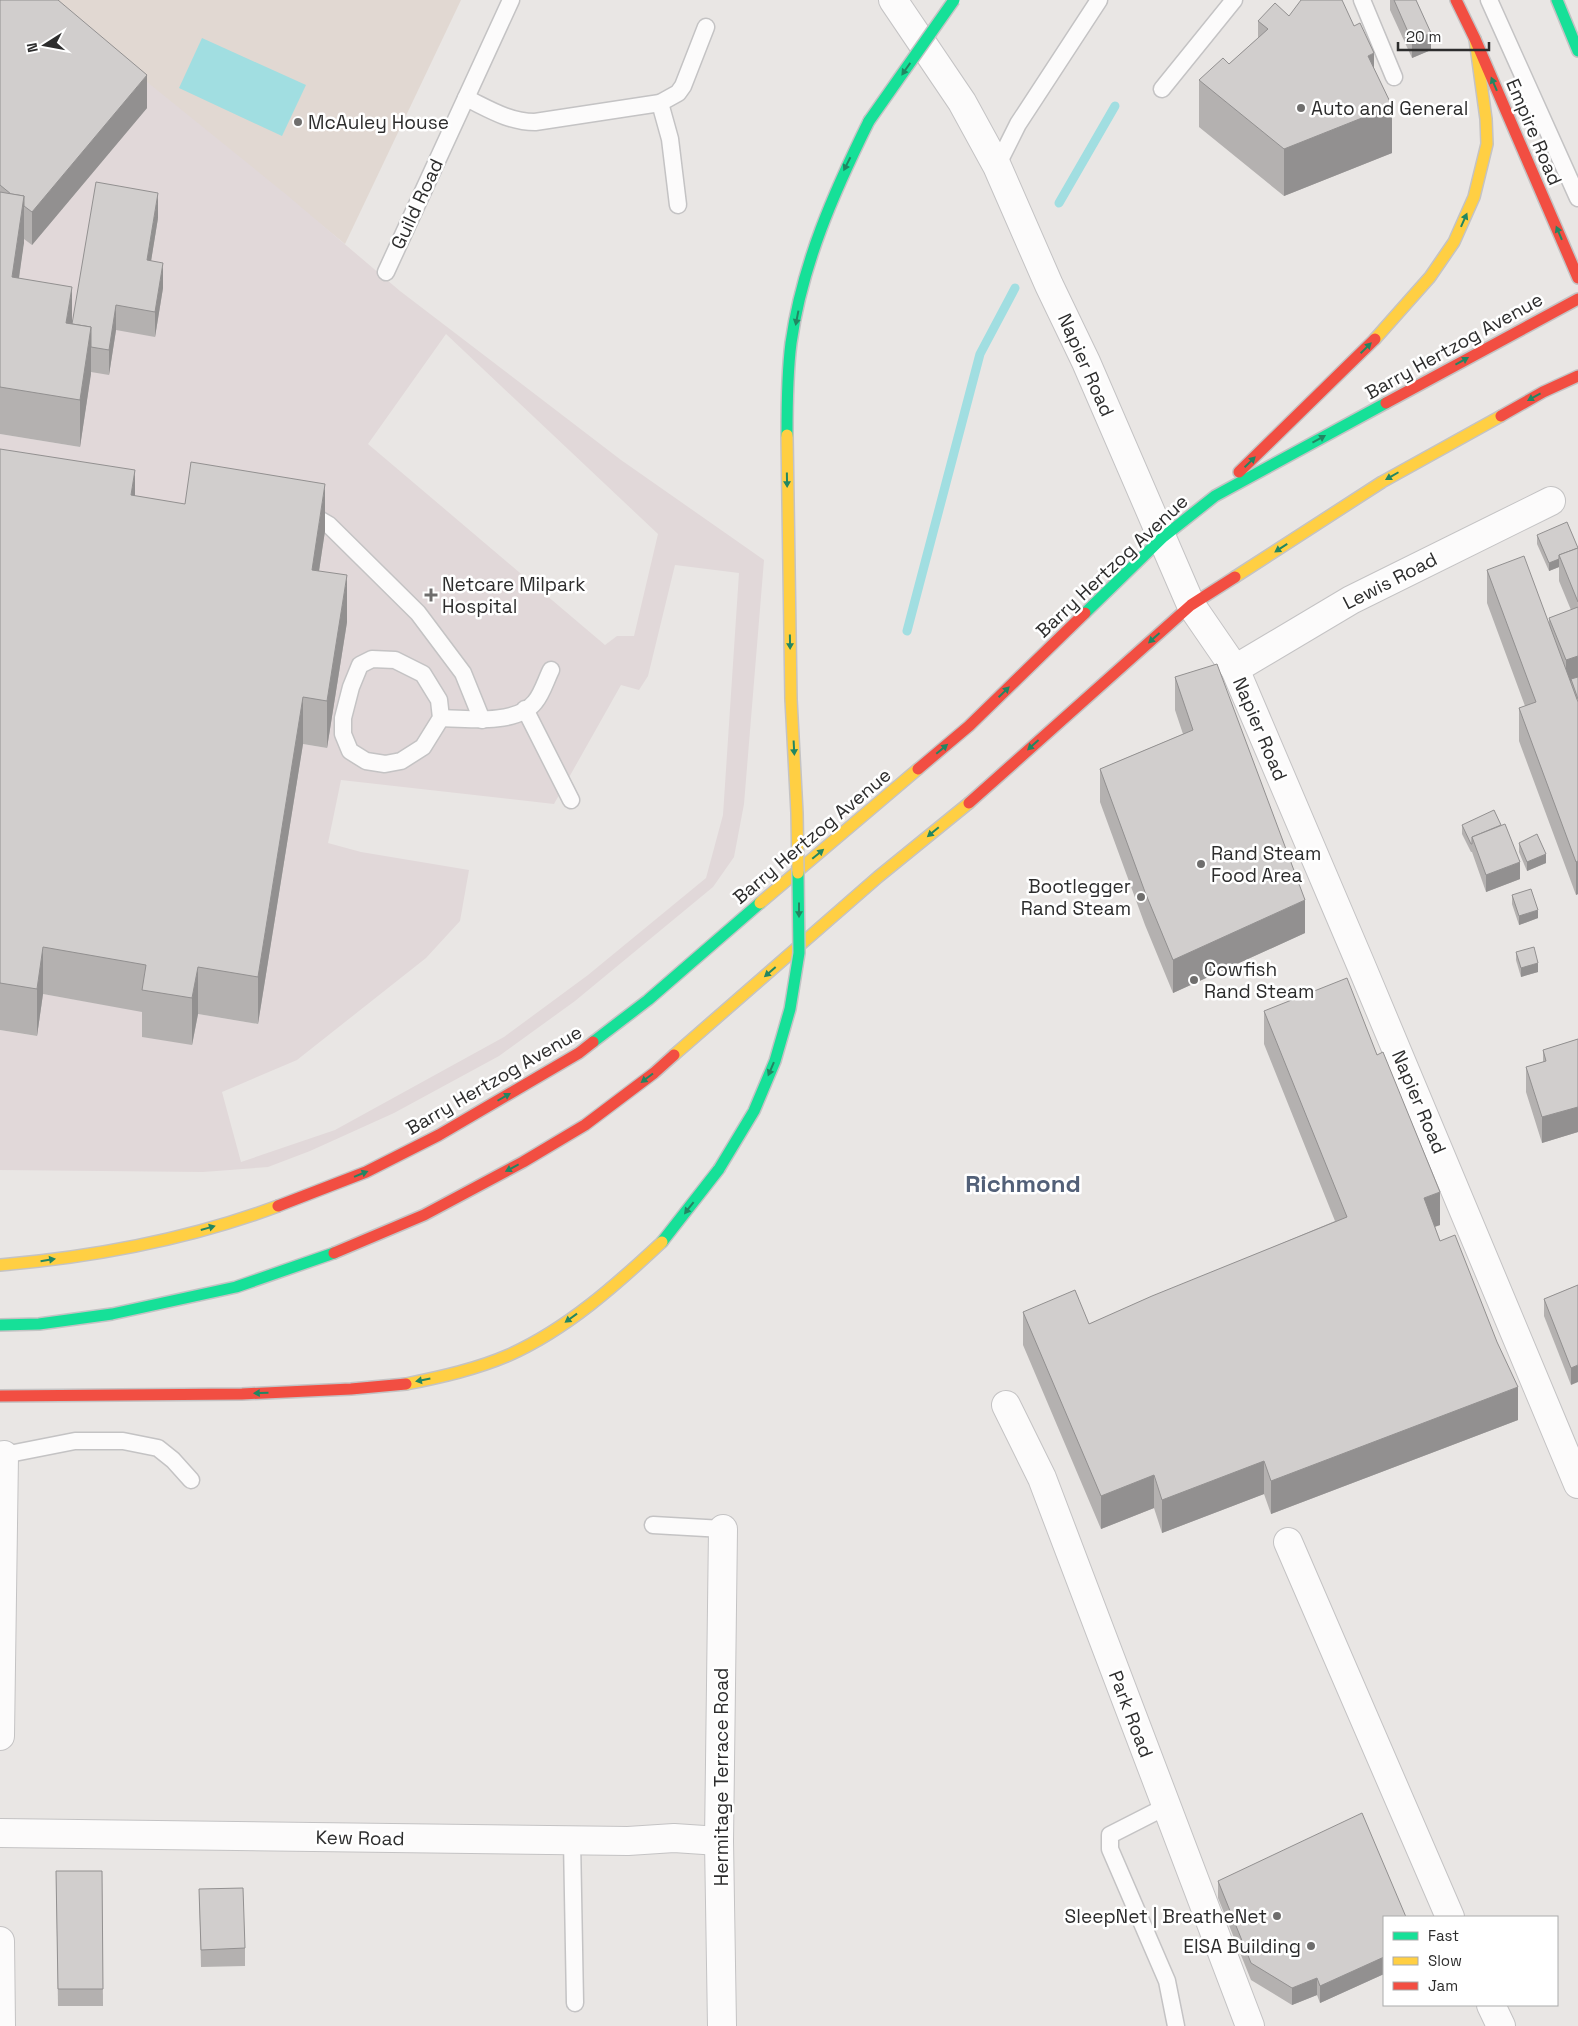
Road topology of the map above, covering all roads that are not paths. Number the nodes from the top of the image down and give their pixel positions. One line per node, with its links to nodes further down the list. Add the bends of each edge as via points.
1 (511, 0): 15 (lane, Guild Road)
2 (892, 0): 17 (street, Napier Road, via 962,102)
3 (954, 0): 37 (main road, one-way to 37, bridge, via 869,121 842,173 804,281 791,344 787,468 799,954 790,1009 775,1061 754,1112 719,1169 664,1240 618,1283 554,1330 509,1355 450,1375 400,1385 351,1389 242,1394)
4 (1099, 0): 17 (lane, via 1018,124)
5 (1234, 0): 14 (lane)
6 (1362, 0): 13 (lane)
7 (1456, 0): 11 (main road, Empire Road)
8 (1489, 0): 18 (lane)
9 (1557, 0): 12 (main road)
10 (706, 27): 16 (lane, via 683,86)
11 (1475, 40): 21 (main road, Empire Road, one-way to 11); 24 (main road, one-way to 11, via 1382,331 1430,277 1454,242 1474,197 1487,144)
12 (1578, 51)
13 (1394, 77)
14 (1162, 89)
15 (466, 98): 16 (lane, via 521,122); 20 (lane, Guild Road)
16 (660, 102): 19 (lane, via 670,139)
17 (997, 166): 27 (street, Napier Road)
18 (1578, 198)
19 (678, 205)
20 (386, 272)
21 (1578, 278)
22 (1578, 299): 24 (main road, Barry Hertzog Avenue, one-way to 22)
23 (1578, 376): 28 (main road, one-way to 28, via 1543,392 1382,482)
24 (1215, 496): 27 (main road, Barry Hertzog Avenue)
25 (1550, 501): 29 (street, Lewis Road, via 1351,600)
26 (296, 508): 33 (lane, via 330,525 418,613 462,673)
27 (1162, 538): 28 (street, Napier Road); 35 (main road, Barry Hertzog Avenue, one-way to 27, via 166,1240 248,1217 366,1172 439,1135 579,1053 648,1000 969,726)
28 (1191, 605): 29 (street, Napier Road); 36 (main road, one-way to 36, via 970,801 654,1073 585,1125 424,1215 348,1248 236,1287 112,1314 39,1324)
29 (1234, 669): 39 (street, Napier Road)
30 (551, 670): 31 (lane, via 535,703)
31 (525, 709): 33 (lane, via 515,715); 34 (lane)
32 (442, 718): 32 (lane, via 423,747 401,761 385,764 366,762 350,751 343,734 343,718 351,687 360,665 372,659 395,660 423,674 440,700); 33 (lane)
33 (482, 720)
34 (571, 800)
35 (0, 1265)
36 (0, 1325)
37 (0, 1396)
38 (1006, 1405): 48 (street, Park Road, via 1042,1478)
39 (1570, 1436): 42 (street, Napier Road)
40 (4, 1455): 41 (lane, via 75,1441 123,1441 158,1448); 46 (street)
41 (191, 1480)
42 (1578, 1484)
43 (653, 1525): 44 (lane)
44 (723, 1529): 51 (street, Hermitage Terrace Road)
45 (1288, 1542): 52 (street)
46 (1, 1624): 47 (street)
47 (0, 1736)
48 (1166, 1806): 58 (lane, via 1110,1835 1109,1842 1167,1981); 59 (street, Park Road)
49 (0, 1833): 50 (street, Kew Road)
50 (572, 1840): 51 (street, Kew Road, via 674,1838); 54 (lane)
51 (719, 1841): 57 (street, Hermitage Terrace Road)
52 (1450, 1916)
53 (0, 1941): 56 (street)
54 (575, 2003)
55 (1491, 2006): 60 (street)
56 (1, 2026)
57 (722, 2026)
58 (1176, 2026)
59 (1250, 2026)
60 (1501, 2026)

